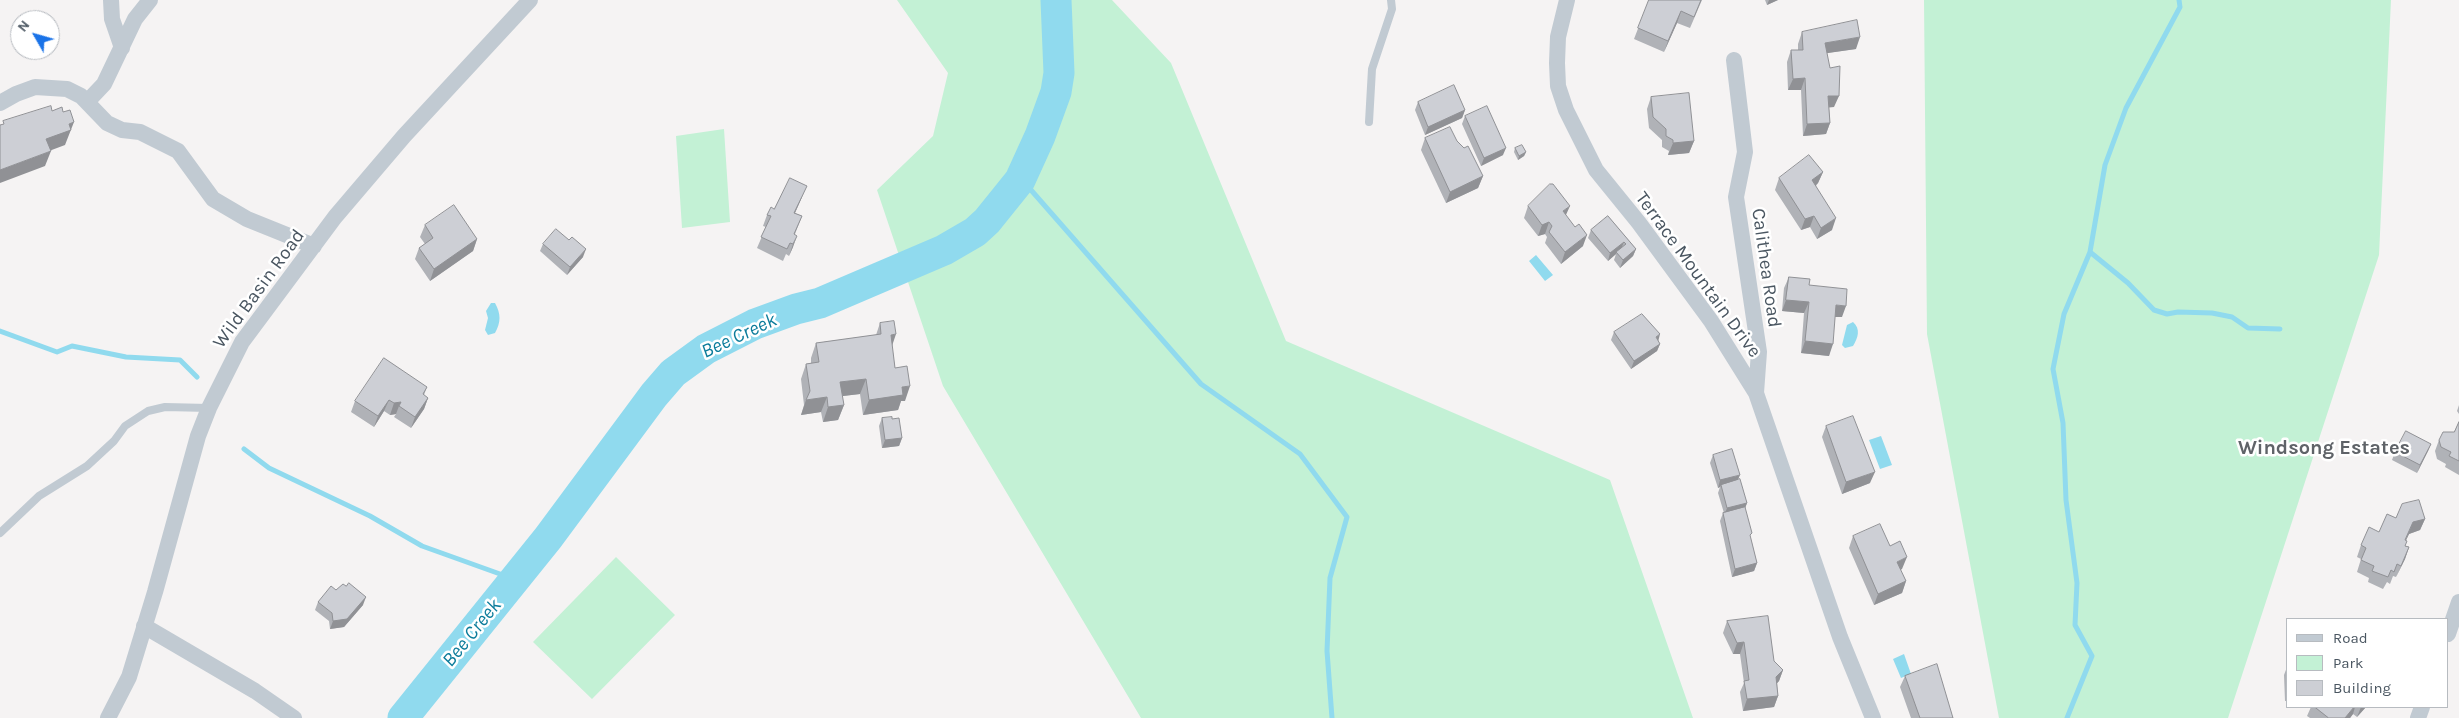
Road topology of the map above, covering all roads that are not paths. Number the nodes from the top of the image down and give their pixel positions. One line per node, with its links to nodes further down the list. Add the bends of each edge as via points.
1 (111, 0): 6 (street, via 112,19)
2 (150, 0): 6 (street, via 136,19)
3 (530, 0): 11 (street, Wild Basin Road, via 404,136)
4 (1391, 0): 10 (lane, via 1392,9 1372,69)
5 (1567, 0): 12 (street, Terrace Mountain Drive, via 1558,37 1556,63 1558,86 1577,136 1596,170 1711,321)
6 (122, 48): 8 (street, via 104,84)
7 (1734, 60): 12 (street, Calithea Road, via 1744,152 1736,197 1758,352)
8 (87, 102): 9 (street, via 67,89 35,87); 11 (street, via 107,123 122,130 140,132 178,151 212,198 248,219)
9 (0, 104)
10 (1369, 122)
11 (314, 246): 13 (street, Wild Basin Road, via 242,342)
12 (1756, 393): 20 (street, Terrace Mountain Drive, via 1840,637)
13 (209, 408): 14 (lane, via 165,407 148,411 125,426 87,466 39,496); 16 (street, Wild Basin Road, via 198,436)
14 (0, 532)
15 (2459, 602): 17 (street)
16 (144, 626): 18 (street, Wild Basin Road, via 129,677); 19 (street, via 255,691)
17 (2449, 631)
18 (108, 718)
19 (294, 718)
20 (1873, 718)

